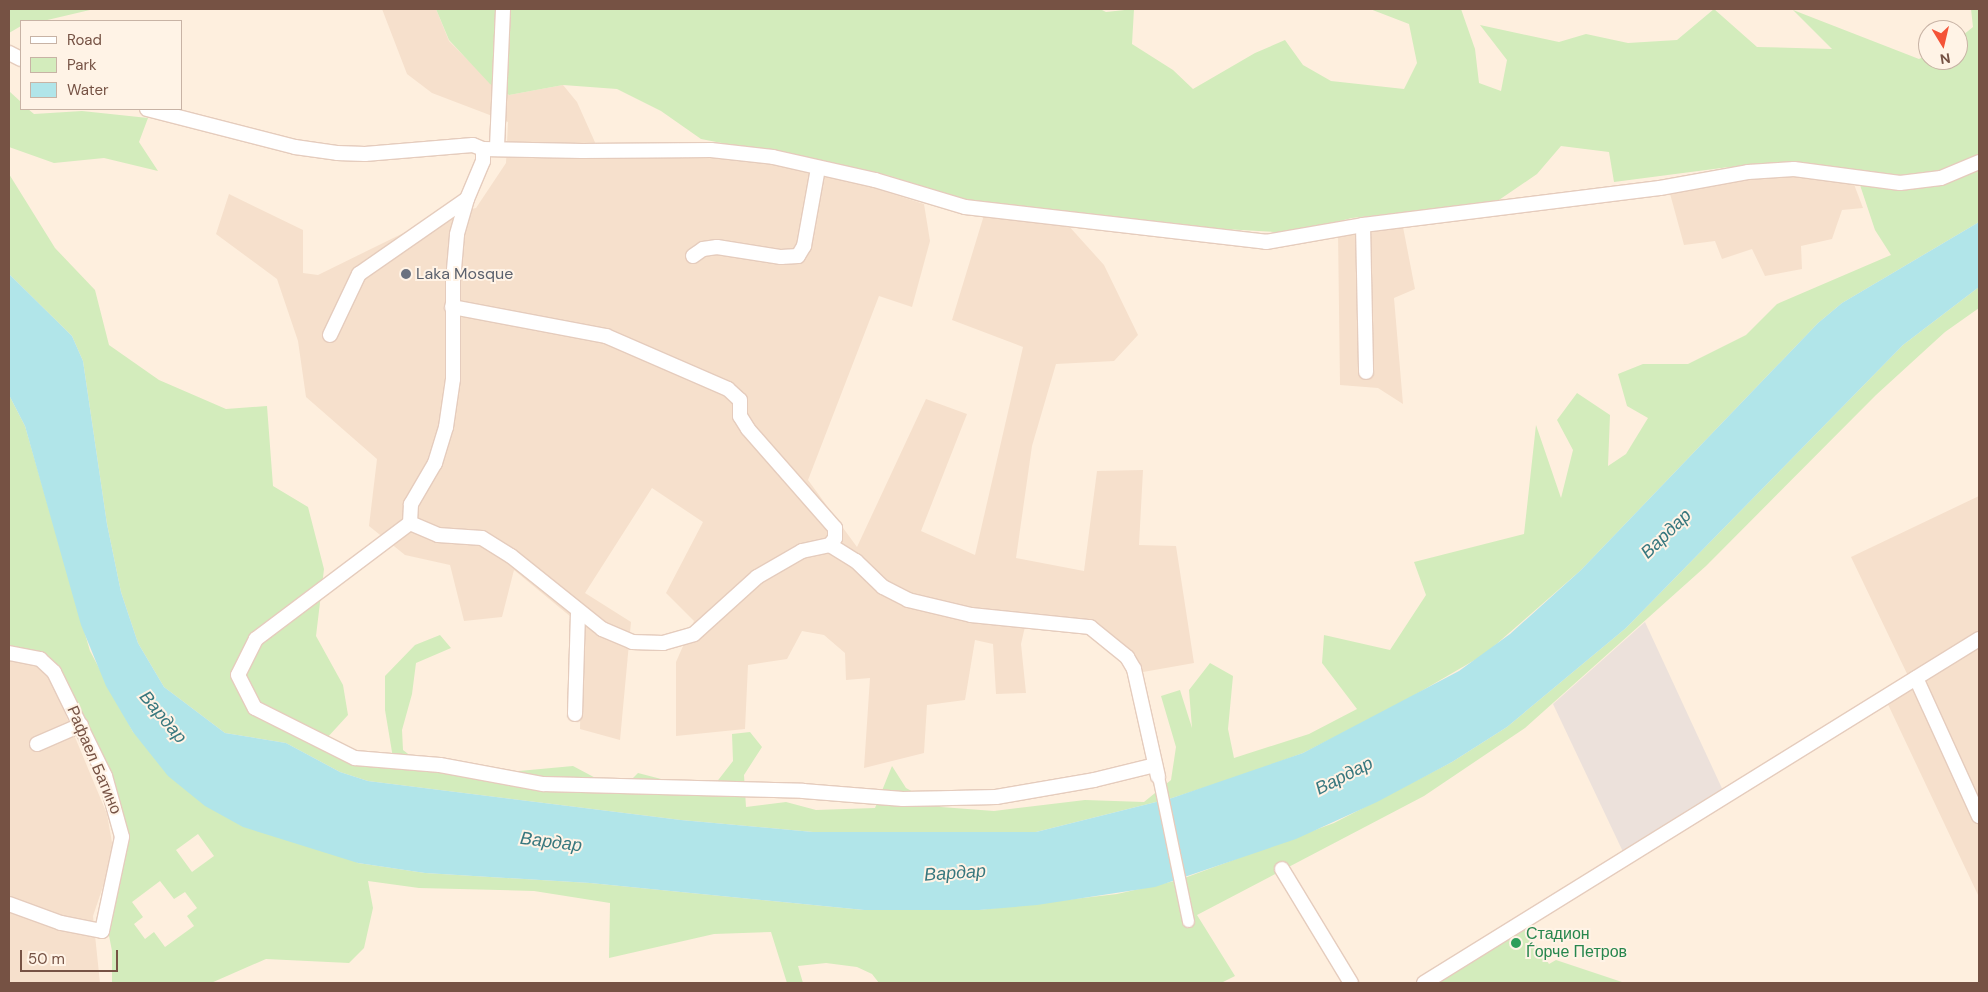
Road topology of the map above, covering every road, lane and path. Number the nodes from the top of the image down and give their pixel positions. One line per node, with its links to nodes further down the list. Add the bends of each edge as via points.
1 (504, 9): 3 (street)
2 (151, 110): 3 (street, via 295,147 337,153 365,154 455,146)
3 (490, 148): 5 (street, via 711,150 773,157); 6 (street)
4 (1979, 162): 7 (street, via 1941,178 1900,183 1801,170 1748,172 1588,198)
5 (818, 168): 7 (street, via 876,180 965,207 1266,242); 8 (street, via 804,246 798,256 782,258 717,247 703,249)
6 (467, 199): 9 (street, via 457,235); 10 (street, via 358,274)
7 (1364, 225): 11 (street)
8 (693, 256)
9 (452, 307): 12 (street, via 453,379 446,427 425,484 411,504); 13 (street, via 606,336 728,389 740,400 740,416 748,429 835,528 835,538)
10 (330, 335)
11 (1366, 372)
12 (410, 523): 14 (street, via 438,535 482,538 511,556); 21 (street, via 256,639 238,675 255,708 355,758 440,765 543,784 784,790 903,799 968,798 996,797)
13 (830, 545): 14 (street, via 802,551 757,577 694,634 684,639 662,643 632,642 602,629); 21 (street, via 856,560 882,587 908,600 971,615 1081,625 1099,632 1127,657 1134,669)
14 (578, 611): 18 (street)
15 (1979, 639): 17 (street)
16 (9, 653): 19 (street, Рафаел Батино, via 45,662)
17 (1916, 678): 22 (street); 27 (street)
18 (575, 714)
19 (81, 725): 20 (street); 24 (street, Рафаел Батино, via 105,776 122,831 121,852 102,931 60,922)
20 (37, 744)
21 (1156, 770): 25 (street)
22 (1979, 816)
23 (1282, 869): 26 (street)
24 (9, 904)
25 (1188, 921)
26 (1351, 983)
27 (1424, 983)

